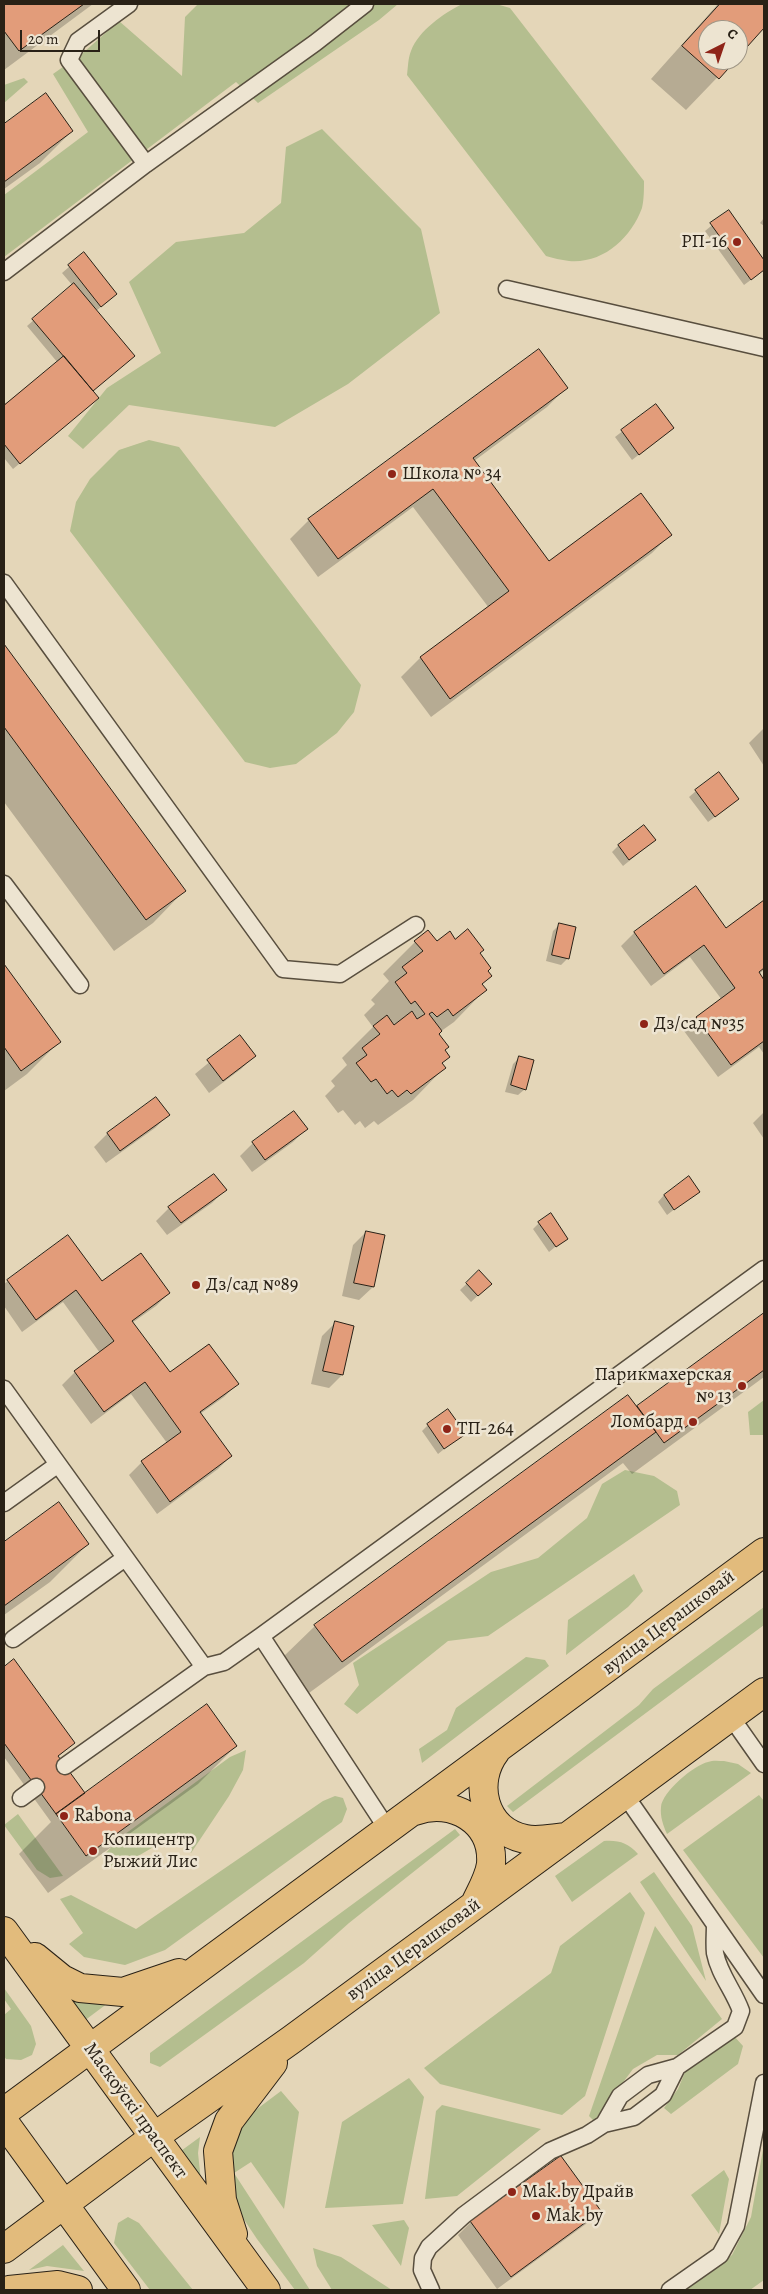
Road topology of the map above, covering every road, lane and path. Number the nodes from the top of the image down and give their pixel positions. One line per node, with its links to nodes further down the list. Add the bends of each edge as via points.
1 (129, 4): 3 (lane, via 78,41 70,60)
2 (365, 4): 3 (lane)
3 (146, 164): 4 (lane)
4 (4, 272)
5 (507, 289): 6 (lane)
6 (764, 348)
7 (4, 583): 9 (lane, via 283,969 340,974)
8 (4, 884): 10 (lane)
9 (416, 925)
10 (80, 986)
11 (764, 1269): 17 (lane)
12 (4, 1389): 13 (lane)
13 (57, 1465): 14 (lane); 16 (lane)
14 (4, 1504)
15 (764, 1552): 22 (main road, вуліца Церашковай)
16 (125, 1558): 18 (lane); 19 (lane)
17 (261, 1636): 19 (lane, via 224,1662); 29 (lane)
18 (14, 1639)
19 (204, 1667): 24 (lane)
20 (764, 1692): 21 (main road, вуліца Церашковай)
21 (731, 1717): 23 (lane); 26 (main road, вуліца Церашковай)
22 (497, 1750): 28 (main road, вуліца Церашковай); 30 (main road, via 482,1784 483,1797 493,1819 513,1835 526,1839)
23 (764, 1764)
24 (65, 1766)
25 (36, 1787): 27 (lane)
26 (625, 1795): 30 (main road, вуліца Церашковай); 32 (lane)
27 (21, 1798)
28 (412, 1812): 29 (main road, вуліца Церашковай); 31 (main road, via 426,1807 456,1809 480,1827 487,1839 491,1865)
29 (388, 1830): 35 (main road, вуліца Церашковай)
30 (567, 1837): 31 (main road, вуліца Церашковай)
31 (475, 1905): 37 (main road, вуліца Церашковай)
32 (715, 1925): 36 (lane); 39 (lane, via 716,1953 724,1979 741,2010 735,2027)
33 (4, 1927): 35 (main road, via 29,1953 62,1979 80,1988 123,1992)
34 (4, 1931): 38 (main road, Маскоўскі праспект)
35 (212, 1959): 38 (main road, вуліца Церашковай)
36 (764, 1995)
37 (291, 2040): 44 (main road, вуліца Церашковай); 47 (main road, via 229,2121 218,2151 222,2200)
38 (90, 2049): 41 (main road, вуліца Церашковай); 44 (main road, Маскоўскі праспект)
39 (677, 2068): 43 (lane, via 648,2075 620,2096); 43 (lane, via 663,2096 634,2118)
40 (764, 2082): 53 (lane, via 736,2226 720,2255)
41 (4, 2112)
42 (4, 2122): 45 (main road)
43 (604, 2124): 52 (lane, via 587,2135 550,2150 464,2214 429,2247 423,2258 422,2270)
44 (154, 2137): 45 (main road, вуліца Церашковай); 47 (main road, Маскоўскі праспект)
45 (62, 2205): 46 (main road, вуліца Церашковай); 50 (main road)
46 (4, 2249)
47 (240, 2256): 51 (main road, Маскоўскі праспект)
48 (9, 2290): 49 (main road, via 58,2285)
49 (78, 2290)
50 (126, 2290)
51 (266, 2290)
52 (431, 2290)
53 (670, 2290)

